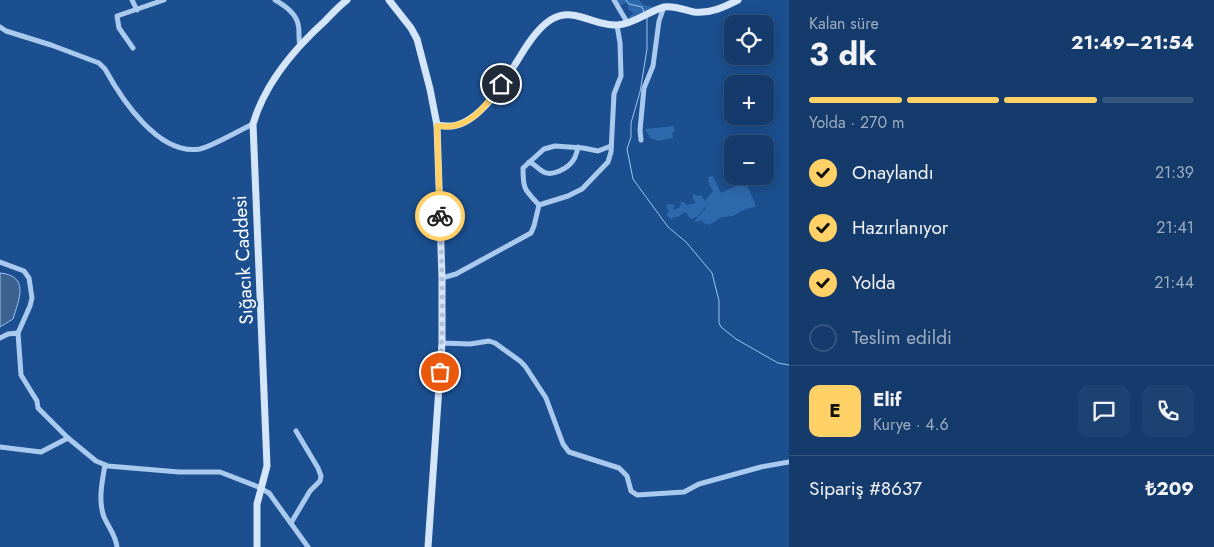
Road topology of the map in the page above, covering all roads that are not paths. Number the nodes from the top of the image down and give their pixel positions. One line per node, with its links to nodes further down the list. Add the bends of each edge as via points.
1 (132, 0): 9 (street)
2 (164, 0): 9 (street)
3 (275, 0): 13 (street, via 294,16)
4 (389, 0): 16 (main road, via 417,39)
5 (614, 0): 10 (street)
6 (738, 0): 8 (main road, via 704,12 675,7)
7 (346, 1): 13 (main road, Sığacık Caddesi)
8 (660, 9): 10 (main road); 17 (street, via 653,66 644,88)
9 (136, 10): 14 (street, via 117,16 119,28)
10 (630, 21): 11 (main road)
11 (617, 25): 16 (main road, via 572,14 551,20 531,40 484,108 469,120 454,126); 18 (street, via 621,76 614,94)
12 (0, 26): 15 (street, via 6,31 99,63 130,109 168,143 191,150 202,148)
13 (300, 45): 15 (main road, Sığacık Caddesi, via 259,104)
14 (133, 48)
15 (253, 124): 32 (main road, Sığacık Caddesi, via 267,466)
16 (437, 126): 23 (main road)
17 (642, 140)
18 (611, 146): 19 (street, via 598,151); 21 (street, via 608,162 582,189)
19 (578, 148): 20 (street, via 555,146 544,149); 20 (street, via 574,159 556,172 543,172)
20 (529, 162): 21 (street, via 523,168 523,184)
21 (539, 205): 23 (street, via 531,233 456,274)
22 (0, 262): 24 (street, via 24,271 28,278 32,298)
23 (442, 278): 26 (main road)
24 (18, 333): 25 (street); 28 (street, via 21,375 37,400 38,408)
25 (0, 338)
26 (442, 342): 30 (street, via 495,342 524,366 546,398 569,452 619,468 627,476 631,491 637,495 684,492 699,484); 37 (main road)
27 (296, 431): 33 (street, via 321,476)
28 (68, 438): 29 (street, via 41,452); 31 (street, via 88,456)
29 (0, 447)
30 (789, 462)
31 (105, 465): 32 (street, via 220,472); 34 (street, via 101,505)
32 (261, 485): 33 (street); 35 (main road, Sığacık Caddesi, via 257,504)
33 (291, 523): 36 (street)
34 (117, 547)
35 (257, 547)
36 (308, 547)
37 (428, 547)

